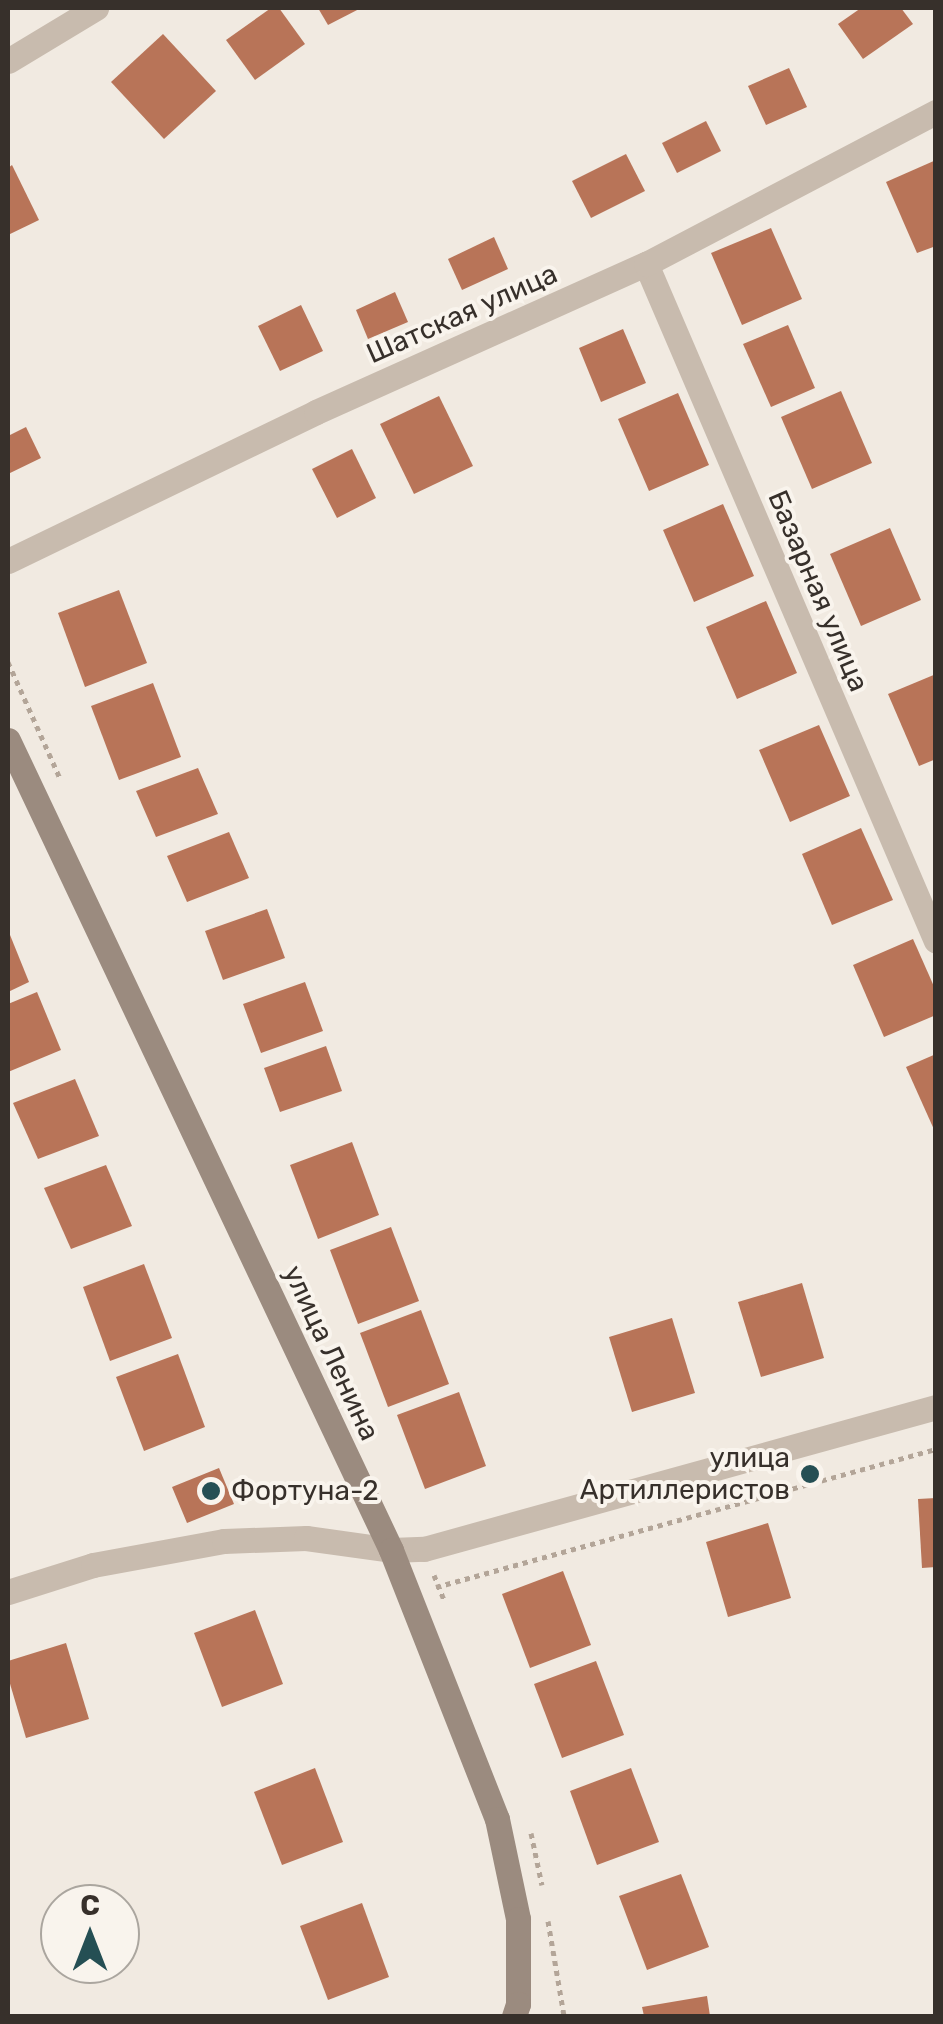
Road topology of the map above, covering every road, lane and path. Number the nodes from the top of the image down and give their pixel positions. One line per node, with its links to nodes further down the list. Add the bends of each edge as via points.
1 (96, 8): 2 (street)
2 (8, 61)
3 (936, 112): 4 (street, Шатская улица)
4 (646, 264): 5 (street, Шатская улица, via 316,412); 7 (street, Базарная улица)
5 (8, 561)
6 (8, 740): 10 (main road, улица Ленина)
7 (936, 941)
8 (936, 1407): 10 (street, via 424,1549)
9 (936, 1449): 12 (path)
10 (392, 1550): 11 (street, via 306,1538 224,1540 92,1565); 12 (main road, улица Ленина)
11 (8, 1592)
12 (409, 1594): 13 (main road, улица Ленина, via 497,1819 518,1919)
13 (518, 2012)

